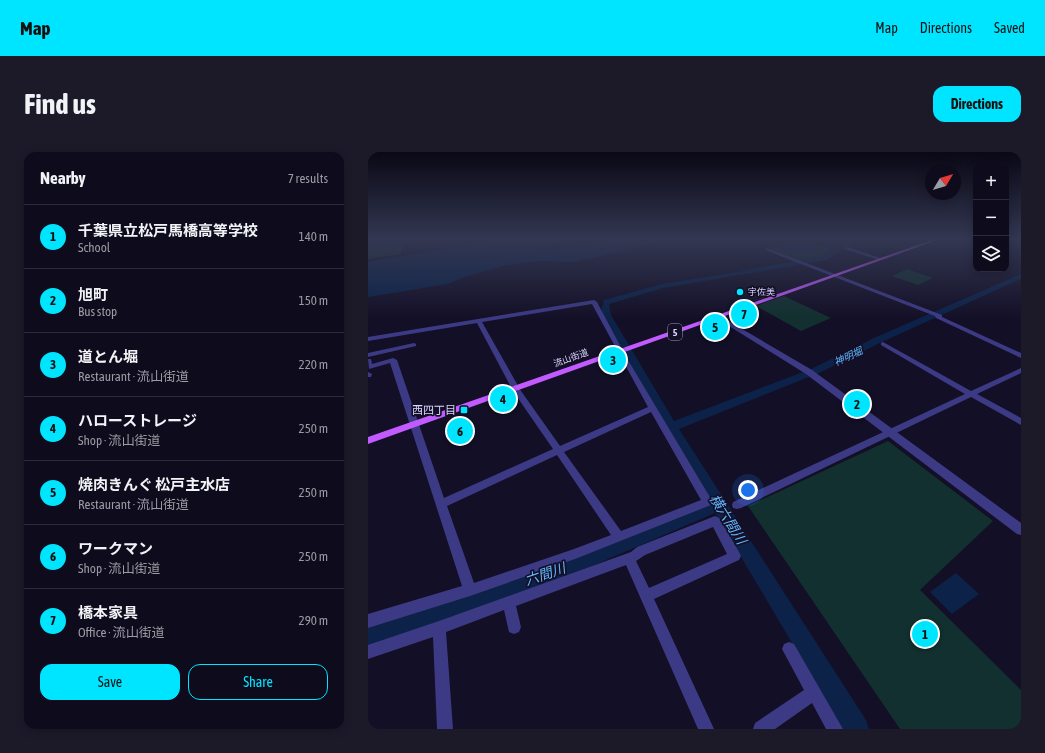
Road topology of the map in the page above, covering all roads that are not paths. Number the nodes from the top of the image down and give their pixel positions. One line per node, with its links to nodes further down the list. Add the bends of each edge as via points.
1 (812, 266): 3 (street)
2 (861, 266): 3 (main road, 流山街道 / 5)
3 (835, 275): 4 (main road, 流山街道 / 5); 11 (street, via 937,315)
4 (718, 317): 9 (main road, 流山街道 / 5); 19 (street, via 811,374)
5 (479, 322): 6 (street); 9 (street, via 594,302); 14 (street)
6 (368, 339)
7 (883, 344): 15 (street)
8 (414, 345): 10 (street)
9 (621, 351): 14 (main road, 流山街道 / 5); 16 (street)
10 (368, 355)
11 (1021, 356)
12 (368, 369): 18 (street, via 393,360)
13 (1021, 370): 15 (street)
14 (516, 388): 18 (main road, 流山街道 / 5); 21 (street)
15 (971, 394): 17 (street); 19 (street)
16 (652, 408): 21 (street); 25 (street, via 707,502)
17 (1021, 422)
18 (415, 424): 20 (main road, 流山街道 / 5); 22 (street)
19 (889, 432): 23 (street); 24 (street)
20 (368, 441)
21 (558, 451): 22 (street); 25 (street)
22 (441, 504): 27 (street)
23 (737, 504)
24 (1021, 530)
25 (618, 536): 27 (street, via 575,554)
26 (629, 558): 28 (street); 28 (street, via 715,521 735,556); 29 (street)
27 (470, 590): 30 (street)
28 (646, 596): 37 (street)
29 (509, 602): 31 (street); 32 (street)
30 (368, 621)
31 (514, 627)
32 (439, 628): 34 (street); 36 (street)
33 (789, 649): 35 (street)
34 (368, 652)
35 (814, 692): 38 (street); 39 (street)
36 (445, 729)
37 (706, 729)
38 (761, 729)
39 (835, 729)

